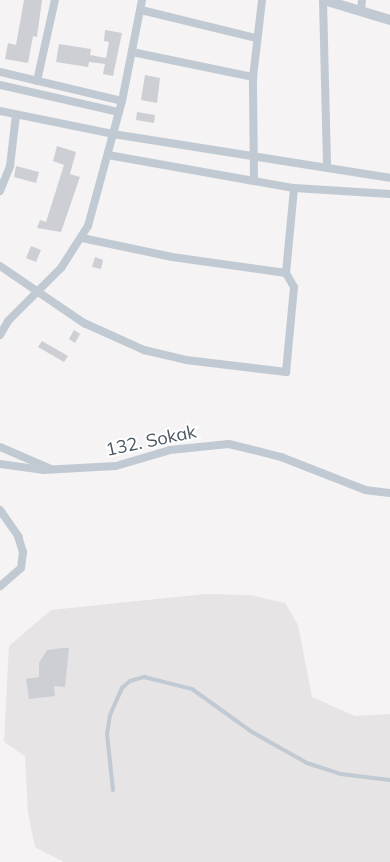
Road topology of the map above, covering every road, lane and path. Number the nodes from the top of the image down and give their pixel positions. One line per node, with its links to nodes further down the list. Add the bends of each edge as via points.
1 (55, 0): 13 (street)
2 (142, 0): 6 (street)
3 (262, 0): 9 (street)
4 (323, 0): 7 (street); 22 (street)
5 (362, 0): 7 (street)
6 (141, 10): 9 (street); 10 (street)
7 (361, 11): 8 (street)
8 (390, 20)
9 (256, 38): 12 (street)
10 (132, 52): 12 (street); 15 (street)
11 (0, 72): 13 (street)
12 (253, 76): 21 (street)
13 (37, 81): 15 (street)
14 (0, 85): 17 (street)
15 (122, 101): 17 (street)
16 (0, 111): 18 (street)
17 (119, 112): 19 (street)
18 (16, 114): 19 (street); 26 (street, via 10,166)
19 (113, 134): 20 (street); 21 (street)
20 (108, 155): 24 (street); 28 (street, via 99,194)
21 (254, 157): 22 (street); 24 (street)
22 (327, 168): 23 (street)
23 (390, 178)
24 (254, 181): 25 (street)
25 (294, 188): 27 (street); 30 (street)
26 (0, 191)
27 (390, 194)
28 (82, 238): 30 (street, via 172,257); 31 (street, via 62,268)
29 (0, 266): 31 (street)
30 (286, 273): 31 (street, via 294,287 286,372 157,354 84,323)
31 (38, 294): 32 (street, via 8,321)
32 (0, 335)
33 (0, 447): 35 (street)
34 (0, 464): 35 (street, 132. Sokak, via 27,470)
35 (56, 470): 36 (street, 132. Sokak, via 116,466 170,450 229,444 281,457 365,490)
36 (390, 493)
37 (0, 510): 38 (street, via 18,536 23,552 21,568)
38 (0, 586)
39 (390, 780): 40 (lane, via 340,774 307,763 252,732 192,689 144,677 130,681 122,688 110,715 107,734)
40 (113, 790)

